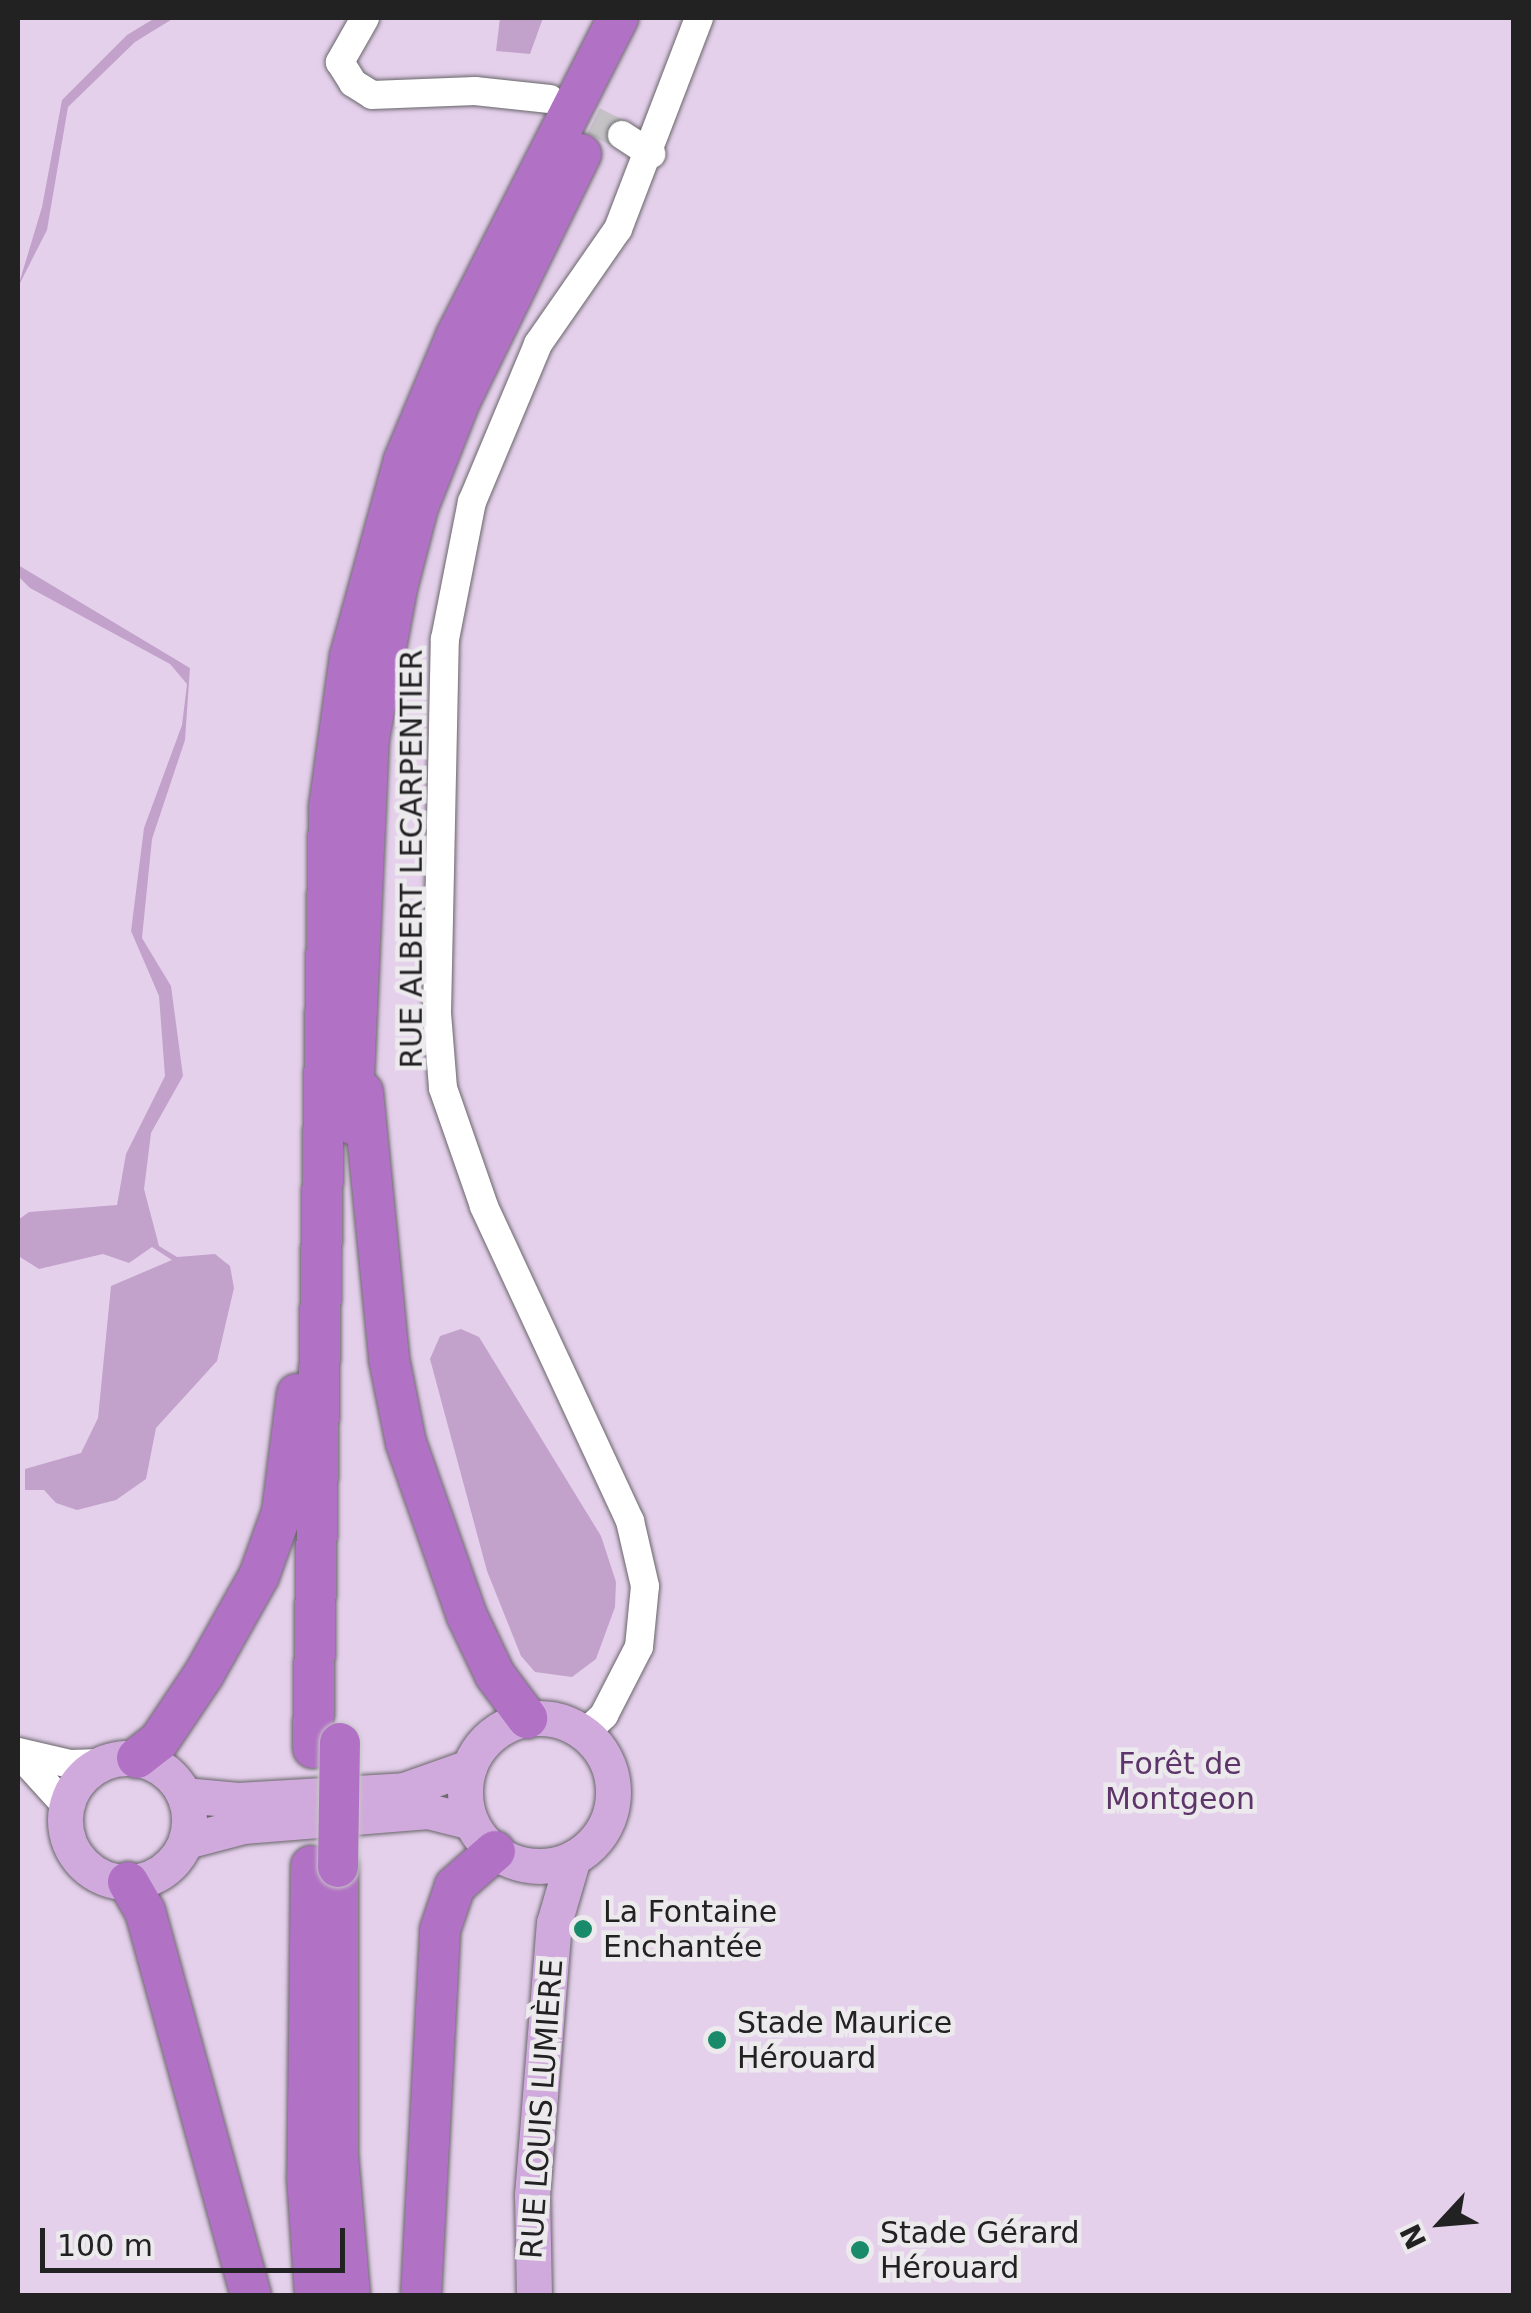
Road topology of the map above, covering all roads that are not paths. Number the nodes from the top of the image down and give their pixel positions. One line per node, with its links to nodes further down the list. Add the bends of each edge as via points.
1 (365, 18): 5 (street, via 340,62 353,83 372,95 476,91)
2 (618, 18): 9 (highway, via 456,336 404,460 374,560 350,656 330,807)
3 (644, 18): 8 (highway, via 460,400 418,507 369,738)
4 (699, 18): 7 (street, RUE ALBERT LECARPENTIER)
5 (550, 99)
6 (622, 135): 7 (street)
7 (650, 154): 11 (street, RUE ALBERT LECARPENTIER, via 618,230 538,344 472,502 445,639 437,1013 443,1088 484,1206 630,1522 645,1586 639,1647 610,1704)
8 (354, 1004): 10 (highway, via 389,1359 406,1444 467,1616 496,1676); 12 (highway)
9 (326, 1061): 12 (highway); 14 (highway, via 282,1512 258,1576 204,1674 159,1740)
10 (527, 1718): 11 (main road, via 558,1720); 15 (main road, via 491,1734)
11 (585, 1733): 20 (main road, via 602,1752 613,1799 607,1822)
12 (327, 1746): 21 (highway, bridge)
13 (18, 1753): 14 (street, via 70,1764); 17 (street)
14 (120, 1761): 16 (main road, via 165,1772); 17 (main road, via 86,1774)
15 (469, 1767): 16 (main road, via 404,1790 238,1800); 19 (main road)
16 (184, 1795): 18 (main road)
17 (67, 1807): 22 (main road, via 64,1822 75,1852 98,1874)
18 (186, 1841): 19 (main road, via 243,1826 428,1811); 22 (main road, via 163,1870)
19 (496, 1845): 20 (main road); 23 (main road); 27 (highway, via 455,1886 440,1930)
20 (574, 1858): 23 (main road, RUE LOUIS LUMIÈRE)
21 (324, 1867): 25 (highway, via 307,2178); 26 (highway)
22 (128, 1882): 24 (highway, via 145,1910)
23 (554, 1923): 28 (main road, RUE LOUIS LUMIÈRE, via 532,2195)
24 (251, 2296)
25 (315, 2296)
26 (350, 2296)
27 (421, 2296)
28 (534, 2296)

